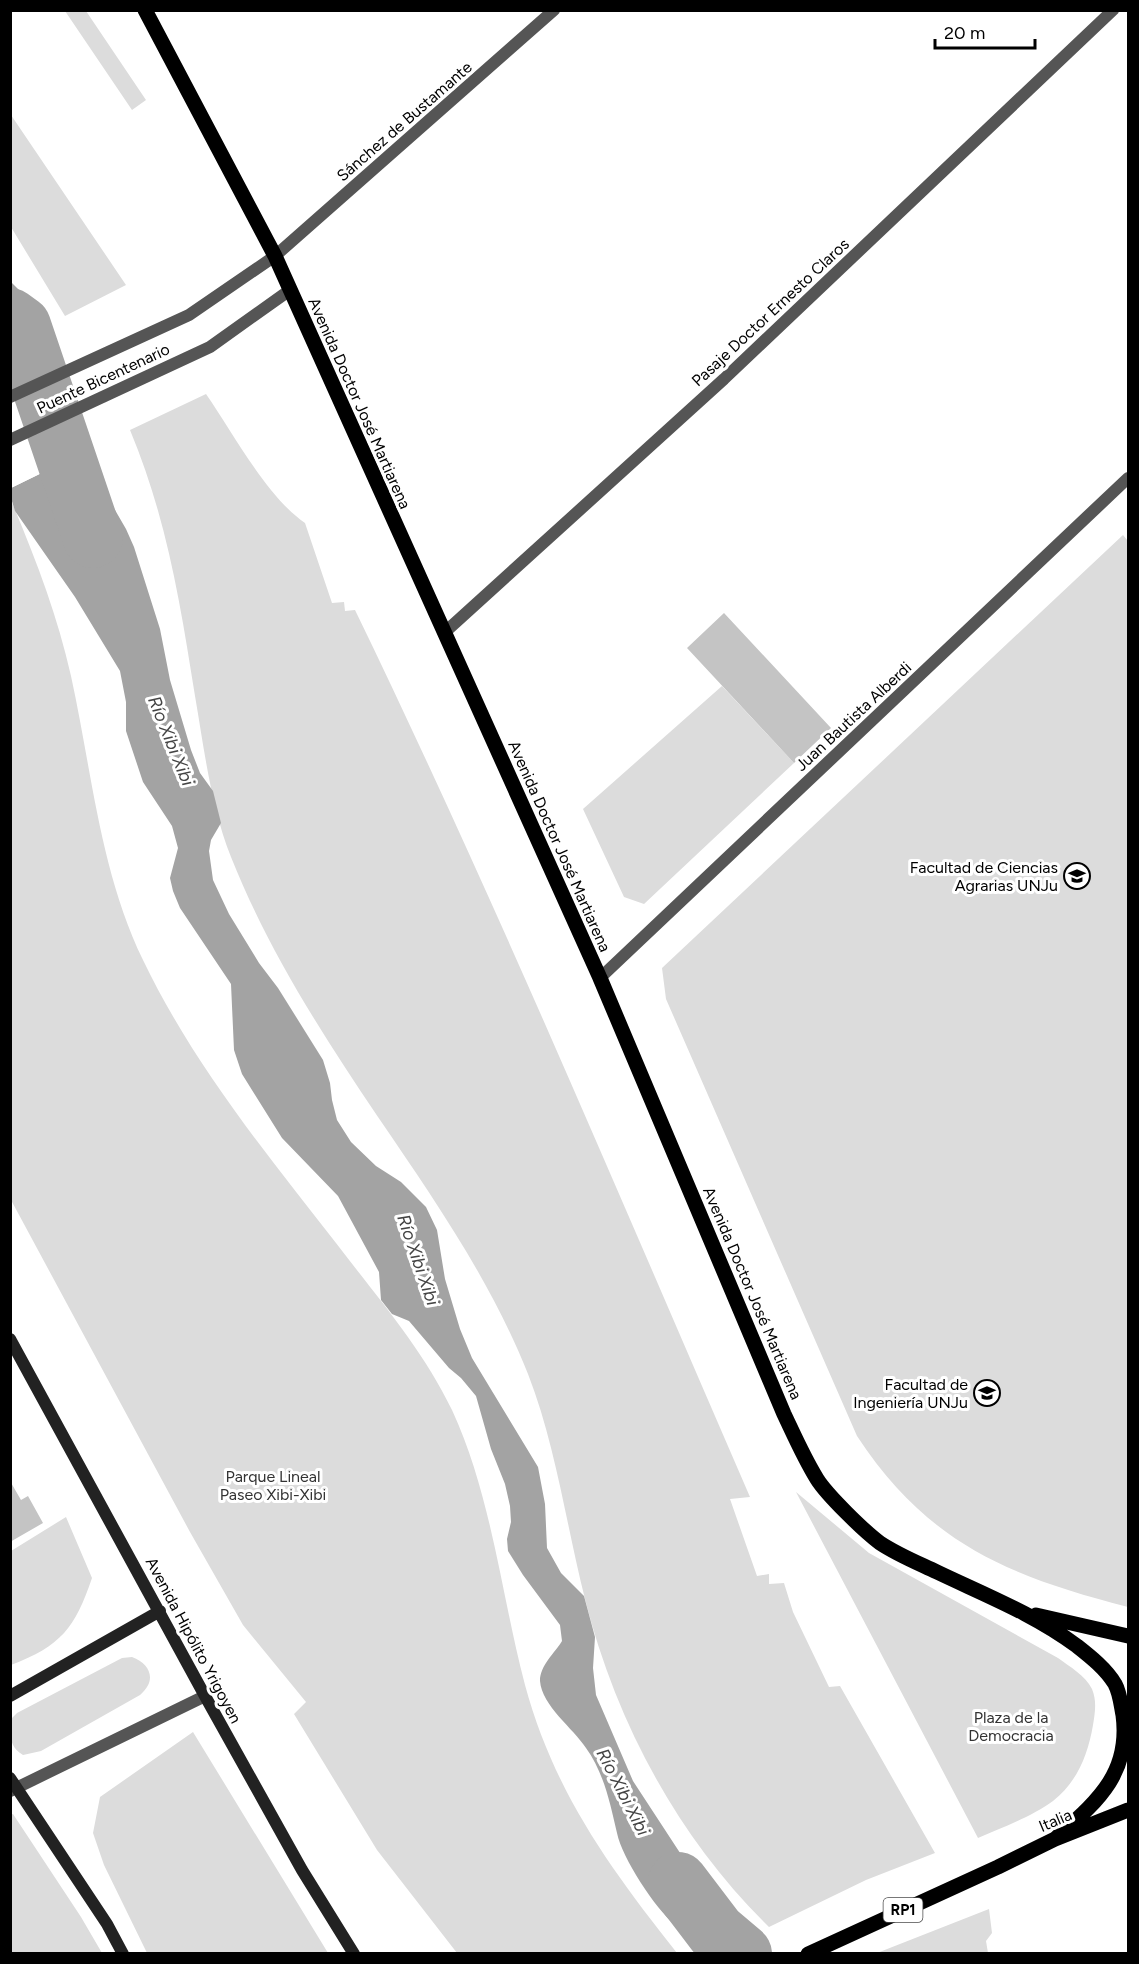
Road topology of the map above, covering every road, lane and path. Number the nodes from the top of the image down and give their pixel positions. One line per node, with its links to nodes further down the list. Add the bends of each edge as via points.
1 (145, 10): 4 (main road, Avenida Doctor José Martiarena)
2 (554, 10): 4 (street, Sánchez de Bustamante)
3 (1113, 10): 10 (street, Pasaje Doctor Ernesto Claros, via 724,379)
4 (275, 255): 5 (main road, Avenida Doctor José Martiarena); 6 (street, Sánchez de Bustamante)
5 (290, 290): 8 (street, Puente Bicentenario, via 210,346); 10 (main road, Avenida Doctor José Martiarena)
6 (189, 315): 7 (street, Puente Bicentenario)
7 (10, 398)
8 (10, 440)
9 (1128, 479): 11 (street, Juan Bautista Alberdi)
10 (444, 633): 11 (main road, Avenida Doctor José Martiarena)
11 (600, 978): 14 (main road, Avenida Doctor José Martiarena, via 784,1414 818,1481 880,1543)
12 (10, 1339): 13 (main road, Avenida Hipólito Yrigoyen)
13 (160, 1611): 16 (main road); 17 (main road, Avenida Hipólito Yrigoyen)
14 (1025, 1612): 15 (main road); 21 (main road, via 1066,1638 1105,1670 1121,1702 1124,1735 1115,1773 1090,1808)
15 (1128, 1636)
16 (10, 1696)
17 (205, 1696): 19 (street); 23 (main road, Avenida Hipólito Yrigoyen, via 302,1870)
18 (10, 1778): 19 (main road)
19 (14, 1790): 22 (main road)
20 (1128, 1810): 21 (main road, Italia)
21 (1055, 1839): 24 (main road, Italia / RP1)
22 (123, 1953)
23 (354, 1953)
24 (808, 1953)

